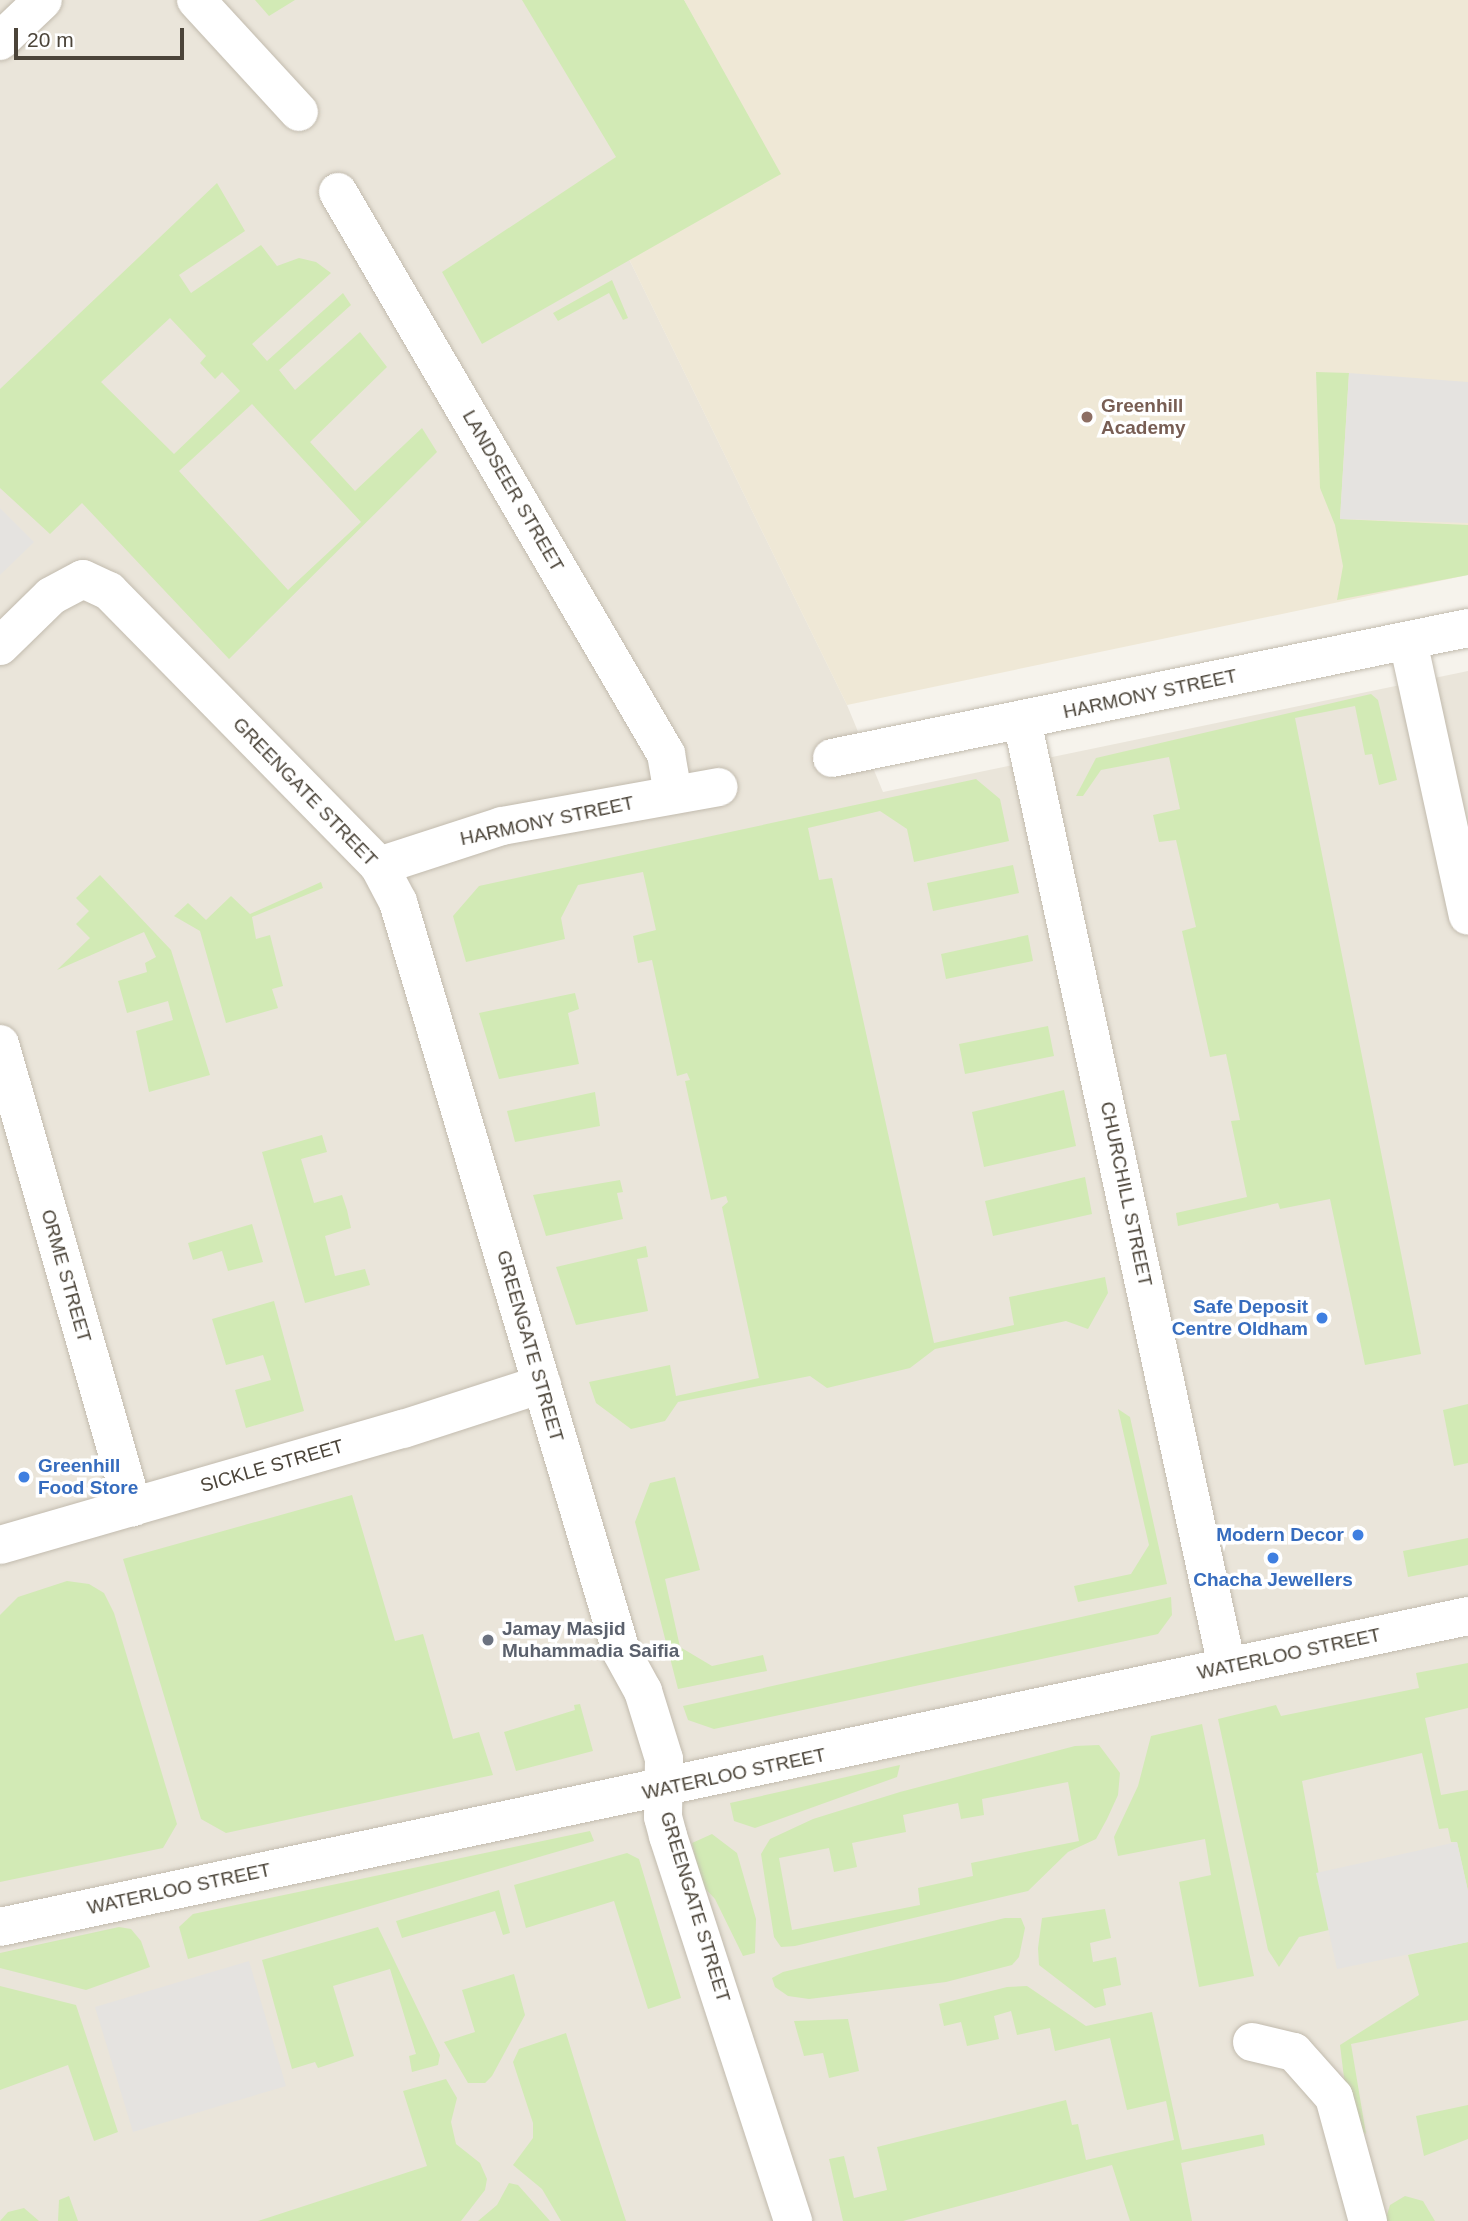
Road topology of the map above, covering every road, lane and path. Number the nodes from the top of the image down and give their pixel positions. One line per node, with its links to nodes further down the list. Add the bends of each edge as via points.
1 (43, 0): 3 (street)
2 (196, 0): 4 (street)
3 (0, 41)
4 (299, 112)
5 (338, 192): 12 (street, LANDSEER STREET, via 667,754)
6 (1468, 628): 7 (street, HARMONY STREET)
7 (1408, 641): 9 (street, HARMONY STREET); 14 (street)
8 (0, 646): 13 (street, GREENGATE STREET, via 51,596 83,579 108,591)
9 (1022, 721): 10 (street, HARMONY STREET); 20 (street, CHURCHILL STREET)
10 (832, 758)
11 (719, 787): 12 (street, HARMONY STREET)
12 (673, 794): 13 (street, HARMONY STREET, via 502,827)
13 (379, 866): 16 (street, GREENGATE STREET, via 398,902)
14 (1468, 916)
15 (0, 1044): 17 (street, ORME STREET)
16 (542, 1384): 17 (street, SICKLE STREET); 21 (street, GREENGATE STREET, via 621,1651 643,1690 664,1759)
17 (133, 1507): 18 (street, SICKLE STREET)
18 (0, 1545)
19 (1468, 1616): 20 (street, WATERLOO STREET)
20 (1227, 1667): 21 (street, WATERLOO STREET)
21 (662, 1789): 22 (street, WATERLOO STREET); 24 (street, GREENGATE STREET, via 668,1836)
22 (0, 1927)
23 (1252, 2042): 25 (street, via 1294,2052 1334,2097)
24 (793, 2221)
25 (1368, 2221)

